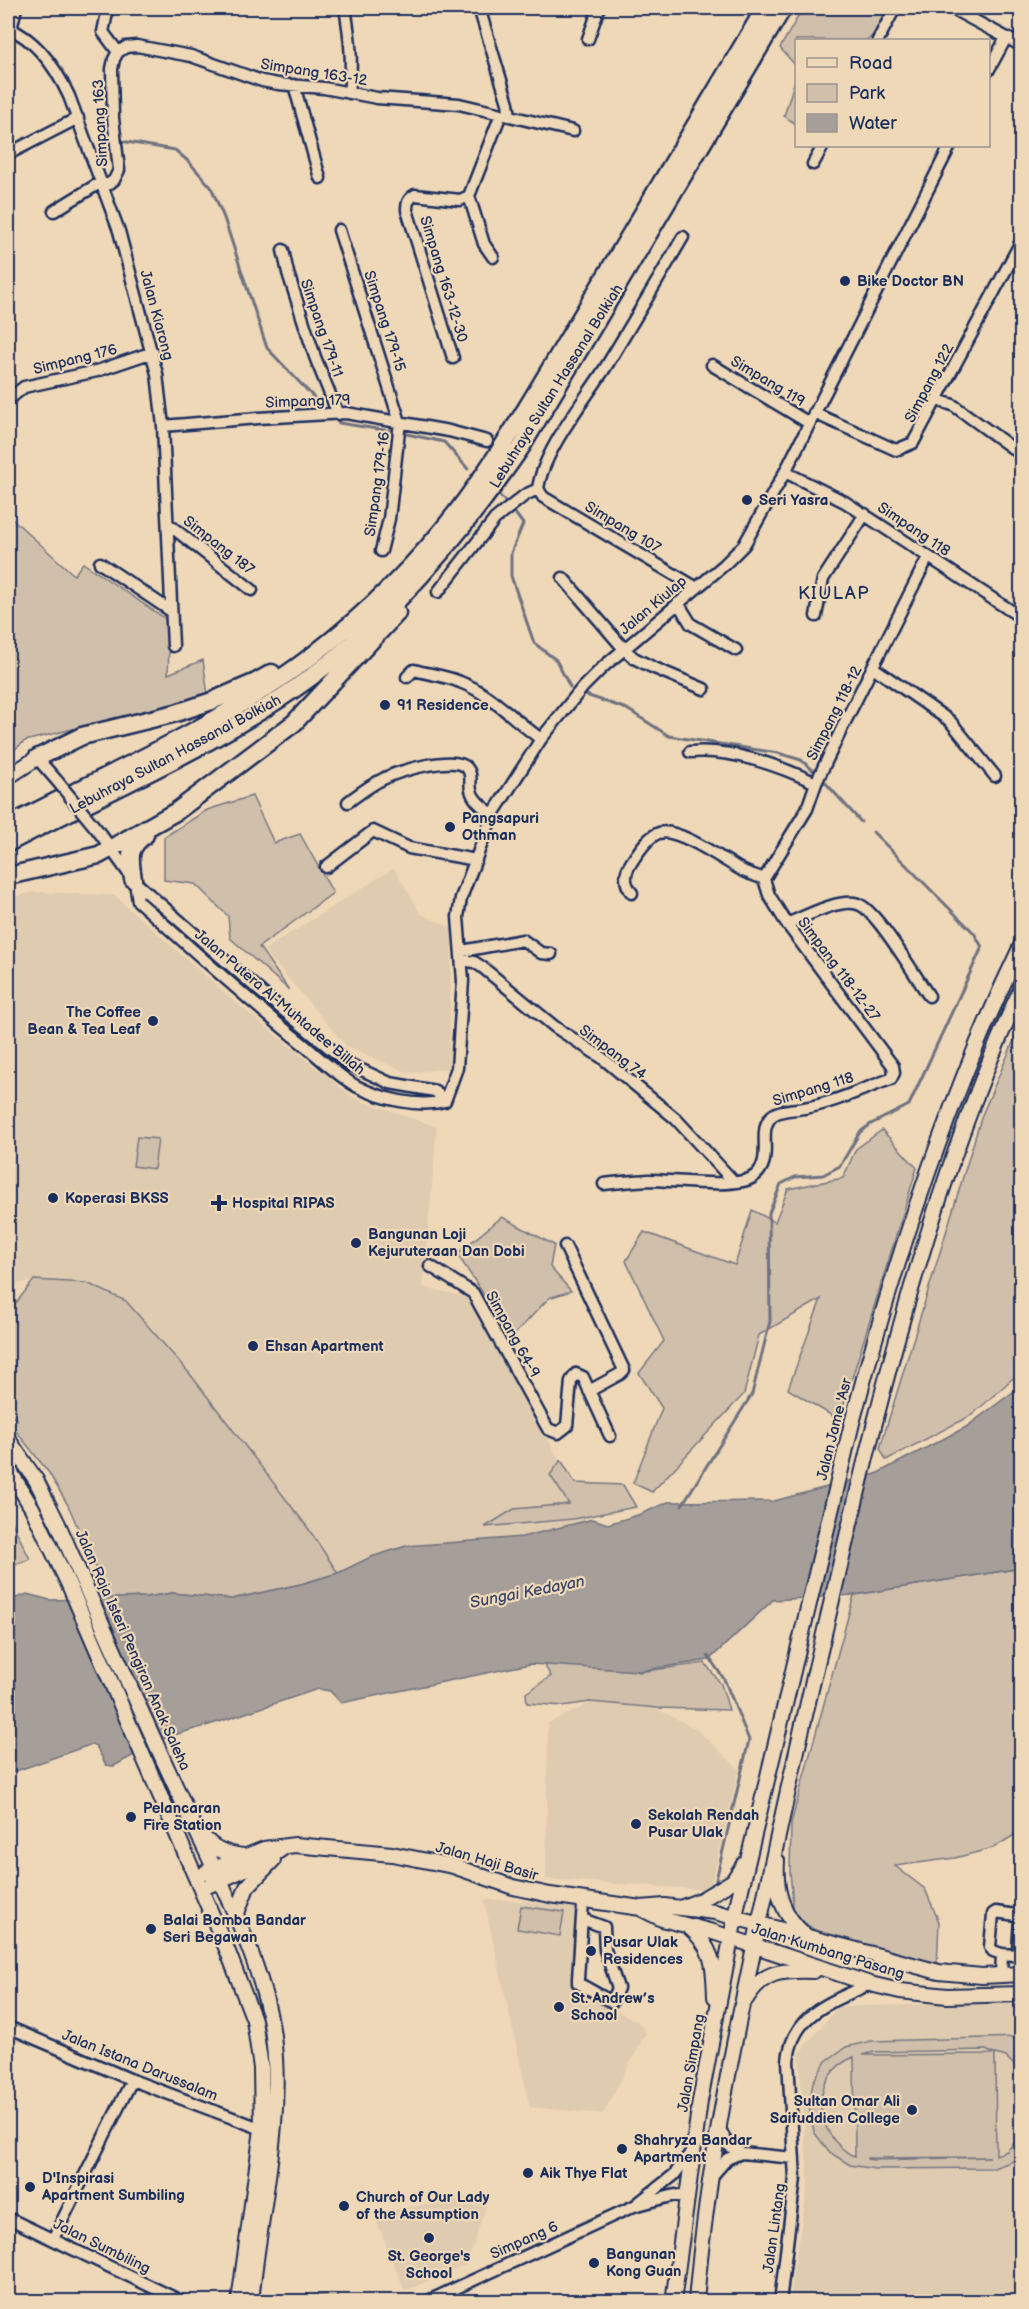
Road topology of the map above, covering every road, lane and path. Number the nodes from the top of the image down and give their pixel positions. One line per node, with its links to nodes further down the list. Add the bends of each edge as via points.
1 (16, 8): 10 (street)
2 (108, 8): 15 (street, via 103,32)
3 (345, 8): 18 (street, via 352,51)
4 (479, 8): 19 (street, via 508,103)
5 (599, 8): 12 (street)
6 (765, 8): 60 (highway, Lebuhraya Sultan Hassanal Bolkiah, via 485,474 432,542)
7 (783, 8): 51 (highway, Lebuhraya Sultan Hassanal Bolkiah, via 522,446)
8 (895, 8): 13 (street)
9 (951, 8): 11 (street)
10 (9, 29): 20 (street, Jalan Kiarong, via 30,42 52,66)
11 (1006, 38): 14 (street); 16 (street)
12 (588, 39)
13 (879, 39)
14 (1022, 46)
15 (118, 52): 17 (street, Simpang 163-12, via 137,46 161,49 262,81); 27 (street, Simpang 163, via 112,69 112,118 119,170 114,180)
16 (990, 67)
17 (294, 85): 18 (street, Simpang 163-12); 26 (street)
18 (349, 93): 19 (street, Simpang 163-12, via 459,104)
19 (506, 115): 21 (street, Simpang 163-12); 28 (street)
20 (78, 118): 24 (street); 27 (street, Jalan Kiarong)
21 (573, 131)
22 (822, 147): 25 (street)
23 (949, 147): 42 (street, Jalan Kiulap)
24 (8, 153)
25 (813, 164)
26 (320, 178)
27 (103, 184): 29 (street); 36 (street, Jalan Kiarong)
28 (469, 196): 35 (street, via 484,244); 37 (street, Simpang 163-12-30, via 460,200 415,195 407,203)
29 (54, 211)
30 (339, 230): 43 (street, Simpang 179-15)
31 (683, 237): 48 (street, via 559,439)
32 (1022, 240): 34 (street, Simpang 122)
33 (283, 250): 41 (street, Simpang 179-11, via 315,357)
34 (1019, 253): 40 (street, Simpang 122)
35 (493, 257)
36 (153, 352): 39 (street, Simpang 176, via 97,371 24,387); 44 (street, Jalan Kiarong)
37 (453, 358)
38 (712, 365): 42 (street, Simpang 119)
39 (8, 400)
40 (937, 400): 42 (street, Simpang 122, via 913,443 896,450); 46 (street, via 953,405)
41 (338, 414): 43 (street, Simpang 179); 44 (street, Simpang 179)
42 (812, 418): 47 (street, Jalan Kiulap)
43 (400, 423): 45 (street, Simpang 179); 52 (street, Simpang 179-16, via 389,519)
44 (163, 426): 50 (street, Jalan Kiarong)
45 (487, 441)
46 (1022, 455)
47 (785, 472): 49 (street, Simpang 118); 56 (street, Jalan Kiulap, via 744,545)
48 (538, 489): 56 (street, Simpang 107, via 543,497); 58 (street, via 495,519)
49 (865, 514): 53 (street, Simpang 118); 62 (street, via 823,579)
50 (168, 524): 57 (street, Simpang 187); 61 (street, Jalan Kiarong)
51 (448, 545): 77 (highway, via 416,592 314,703 271,741); 80 (highway, Lebuhraya Sultan Hassanal Bolkiah, via 345,650 274,702)
52 (381, 550)
53 (928, 557): 63 (street, Simpang 118); 67 (street, Simpang 118-12)
54 (100, 563): 61 (street)
55 (563, 578): 65 (street)
56 (697, 588): 59 (street, Jalan Kiulap)
57 (252, 590)
58 (438, 592)
59 (678, 603): 65 (street, Jalan Kiulap); 66 (street, via 691,624)
60 (367, 607): 72 (highway, via 256,682 176,713 82,736); 79 (highway, Lebuhraya Sultan Hassanal Bolkiah, via 316,652 253,697)
61 (171, 611): 64 (street, Jalan Kiarong)
62 (816, 616)
63 (1022, 618)
64 (173, 646)
65 (624, 649): 69 (street, via 652,667); 70 (street, Jalan Kiulap, via 583,687)
66 (736, 650)
67 (874, 668): 73 (street, via 950,721); 75 (street, Simpang 118-12)
68 (406, 678): 70 (street, via 414,670 459,681 494,700)
69 (704, 689)
70 (541, 740): 78 (street, Jalan Kiulap)
71 (690, 752): 75 (street, via 749,759)
72 (37, 758): 74 (main road); 81 (street, Jalan Putera Al-Muhtadee Billah, bridge)
73 (995, 776)
74 (8, 777)
75 (816, 783): 85 (street, Simpang 118-12, via 807,809)
76 (348, 802): 78 (street, via 383,778 403,770 450,762 467,767 471,792)
77 (177, 811): 81 (highway); 86 (highway, via 133,846)
78 (493, 814): 82 (street, Jalan Kiulap)
79 (8, 826)
80 (8, 843)
81 (112, 848): 84 (highway, via 99,855); 86 (street, Jalan Putera Al-Muhtadee Billah)
82 (476, 860): 83 (street, via 409,848 373,831); 91 (street, Jalan Kiulap, via 458,916)
83 (326, 867)
84 (8, 876)
85 (765, 879): 87 (street, via 667,832 651,838 632,861 626,879); 88 (street, Simpang 118-12-27, via 769,895)
86 (134, 880): 95 (street, Jalan Putera Al-Muhtadee Billah, via 349,1064 390,1083 435,1092); 95 (street, Jalan Putera Al-Muhtadee Billah, via 138,901 252,1002 356,1086 407,1102 429,1105)
87 (632, 893)
88 (787, 924): 93 (street, via 844,903 859,904 893,943); 94 (street, Simpang 118-12-27, via 893,1066)
89 (1022, 944): 104 (main road, Jalan Jame 'Asr, via 987,1019 921,1190 871,1349)
90 (551, 954): 91 (street, via 541,953 523,940)
91 (462, 956): 95 (street, Jalan Kiulap, via 457,1068); 96 (street, Simpang 74, via 482,967 555,1028 601,1057 676,1119)
92 (1022, 987): 106 (main road, via 969,1110 912,1281 875,1418)
93 (929, 996)
94 (894, 1073): 96 (street, Simpang 118, via 891,1079 817,1106 770,1116 761,1170 752,1178)
95 (445, 1101)
96 (734, 1182): 97 (street, Simpang 118, via 649,1180)
97 (604, 1184)
98 (565, 1245): 100 (street, via 624,1370)
99 (430, 1266): 100 (street, Simpang 64-9, via 473,1293 548,1429 563,1431 567,1426 571,1381 576,1374 583,1377)
100 (589, 1391): 101 (street)
101 (610, 1436)
102 (8, 1439): 105 (main road, Jalan Raja Isteri Pengiran Anak Saleha, via 36,1480)
103 (8, 1468): 111 (main road, via 69,1586)
104 (758, 1821): 106 (main road); 109 (main road, Jalan Jame 'Asr)
105 (194, 1826): 108 (main road, via 216,1849); 110 (main road, Jalan Raja Isteri Pengiran Anak Saleha)
106 (779, 1826): 118 (main road); 120 (main road, via 777,1888 789,1918)
107 (287, 1846): 108 (main road, Jalan Haji Basir); 110 (main road, Jalan Haji Basir, via 267,1859); 112 (main road, Jalan Haji Basir, via 317,1845 411,1857 453,1866 528,1891); 115 (main road, via 248,1887)
108 (243, 1856): 110 (main road, Jalan Haji Basir)
109 (749, 1857): 114 (main road, via 733,1881); 116 (main road, Jalan Jame 'Asr)
110 (216, 1874): 111 (main road, Jalan Haji Basir); 115 (main road, Jalan Raja Isteri Pengiran Anak Saleha)
111 (198, 1883): 134 (main road, via 254,2020 261,2068)
112 (583, 1901): 113 (main road, Jalan Haji Basir); 117 (street)
113 (641, 1908): 114 (main road, Jalan Haji Basir); 119 (main road, Jalan Haji Basir, via 662,1919)
114 (681, 1908): 116 (main road, Jalan Haji Basir)
115 (235, 1918): 145 (main road, Jalan Raja Isteri Pengiran Anak Saleha, via 259,1976 275,2059 273,2127)
116 (736, 1918): 118 (main road, Jalan Kumbang Pasang); 121 (main road, Jalan Jame 'Asr)
117 (582, 1919): 117 (street, via 579,1983 612,2002 618,1988 605,1950 604,1927)
118 (758, 1923): 120 (main road, Jalan Kumbang Pasang); 122 (main road)
119 (687, 1925): 121 (main road, Jalan Haji Basir); 130 (main road, via 709,1949 713,1960)
120 (807, 1937): 126 (main road, Jalan Kumbang Pasang, via 939,1972)
121 (732, 1939): 122 (main road, Jalan Kumbang Pasang); 130 (main road, Jalan Simpang)
122 (754, 1946): 124 (main road, Jalan Kumbang Pasang); 129 (main road)
123 (1002, 1954): 126 (street)
124 (828, 1971): 127 (main road, Jalan Kumbang Pasang); 129 (main road, via 781,1971 769,1975 751,1991)
125 (1022, 1974): 126 (main road, Jalan Kumbang Pasang)
126 (1000, 1975)
127 (870, 1984): 128 (main road, Jalan Kumbang Pasang, via 924,1995); 137 (street, Jalan Lintang, via 811,2014 789,2045)
128 (1022, 1994)
129 (741, 2007): 133 (main road)
130 (717, 2017): 135 (main road, Jalan Simpang)
131 (8, 2027): 132 (street, Jalan Istana Darussalam)
132 (132, 2080): 134 (street, Jalan Istana Darussalam); 142 (street)
133 (719, 2126): 136 (street, via 728,2145); 138 (main road)
134 (262, 2129): 144 (main road)
135 (693, 2150): 139 (main road, Jalan Simpang); 140 (street, Simpang 6, via 674,2175)
136 (741, 2153): 137 (street); 138 (street, via 727,2159)
137 (794, 2158): 149 (street, Jalan Lintang)
138 (712, 2176): 148 (main road)
139 (686, 2198): 140 (street, Simpang 6, via 675,2195); 147 (main road, Jalan Simpang)
140 (634, 2206): 146 (street, Simpang 6)
141 (8, 2218): 142 (street, Jalan Sumbiling)
142 (53, 2239): 143 (street, Jalan Sumbiling)
143 (183, 2301)
144 (239, 2301)
145 (251, 2301)
146 (426, 2301)
147 (674, 2301)
148 (696, 2301)
149 (780, 2301)

